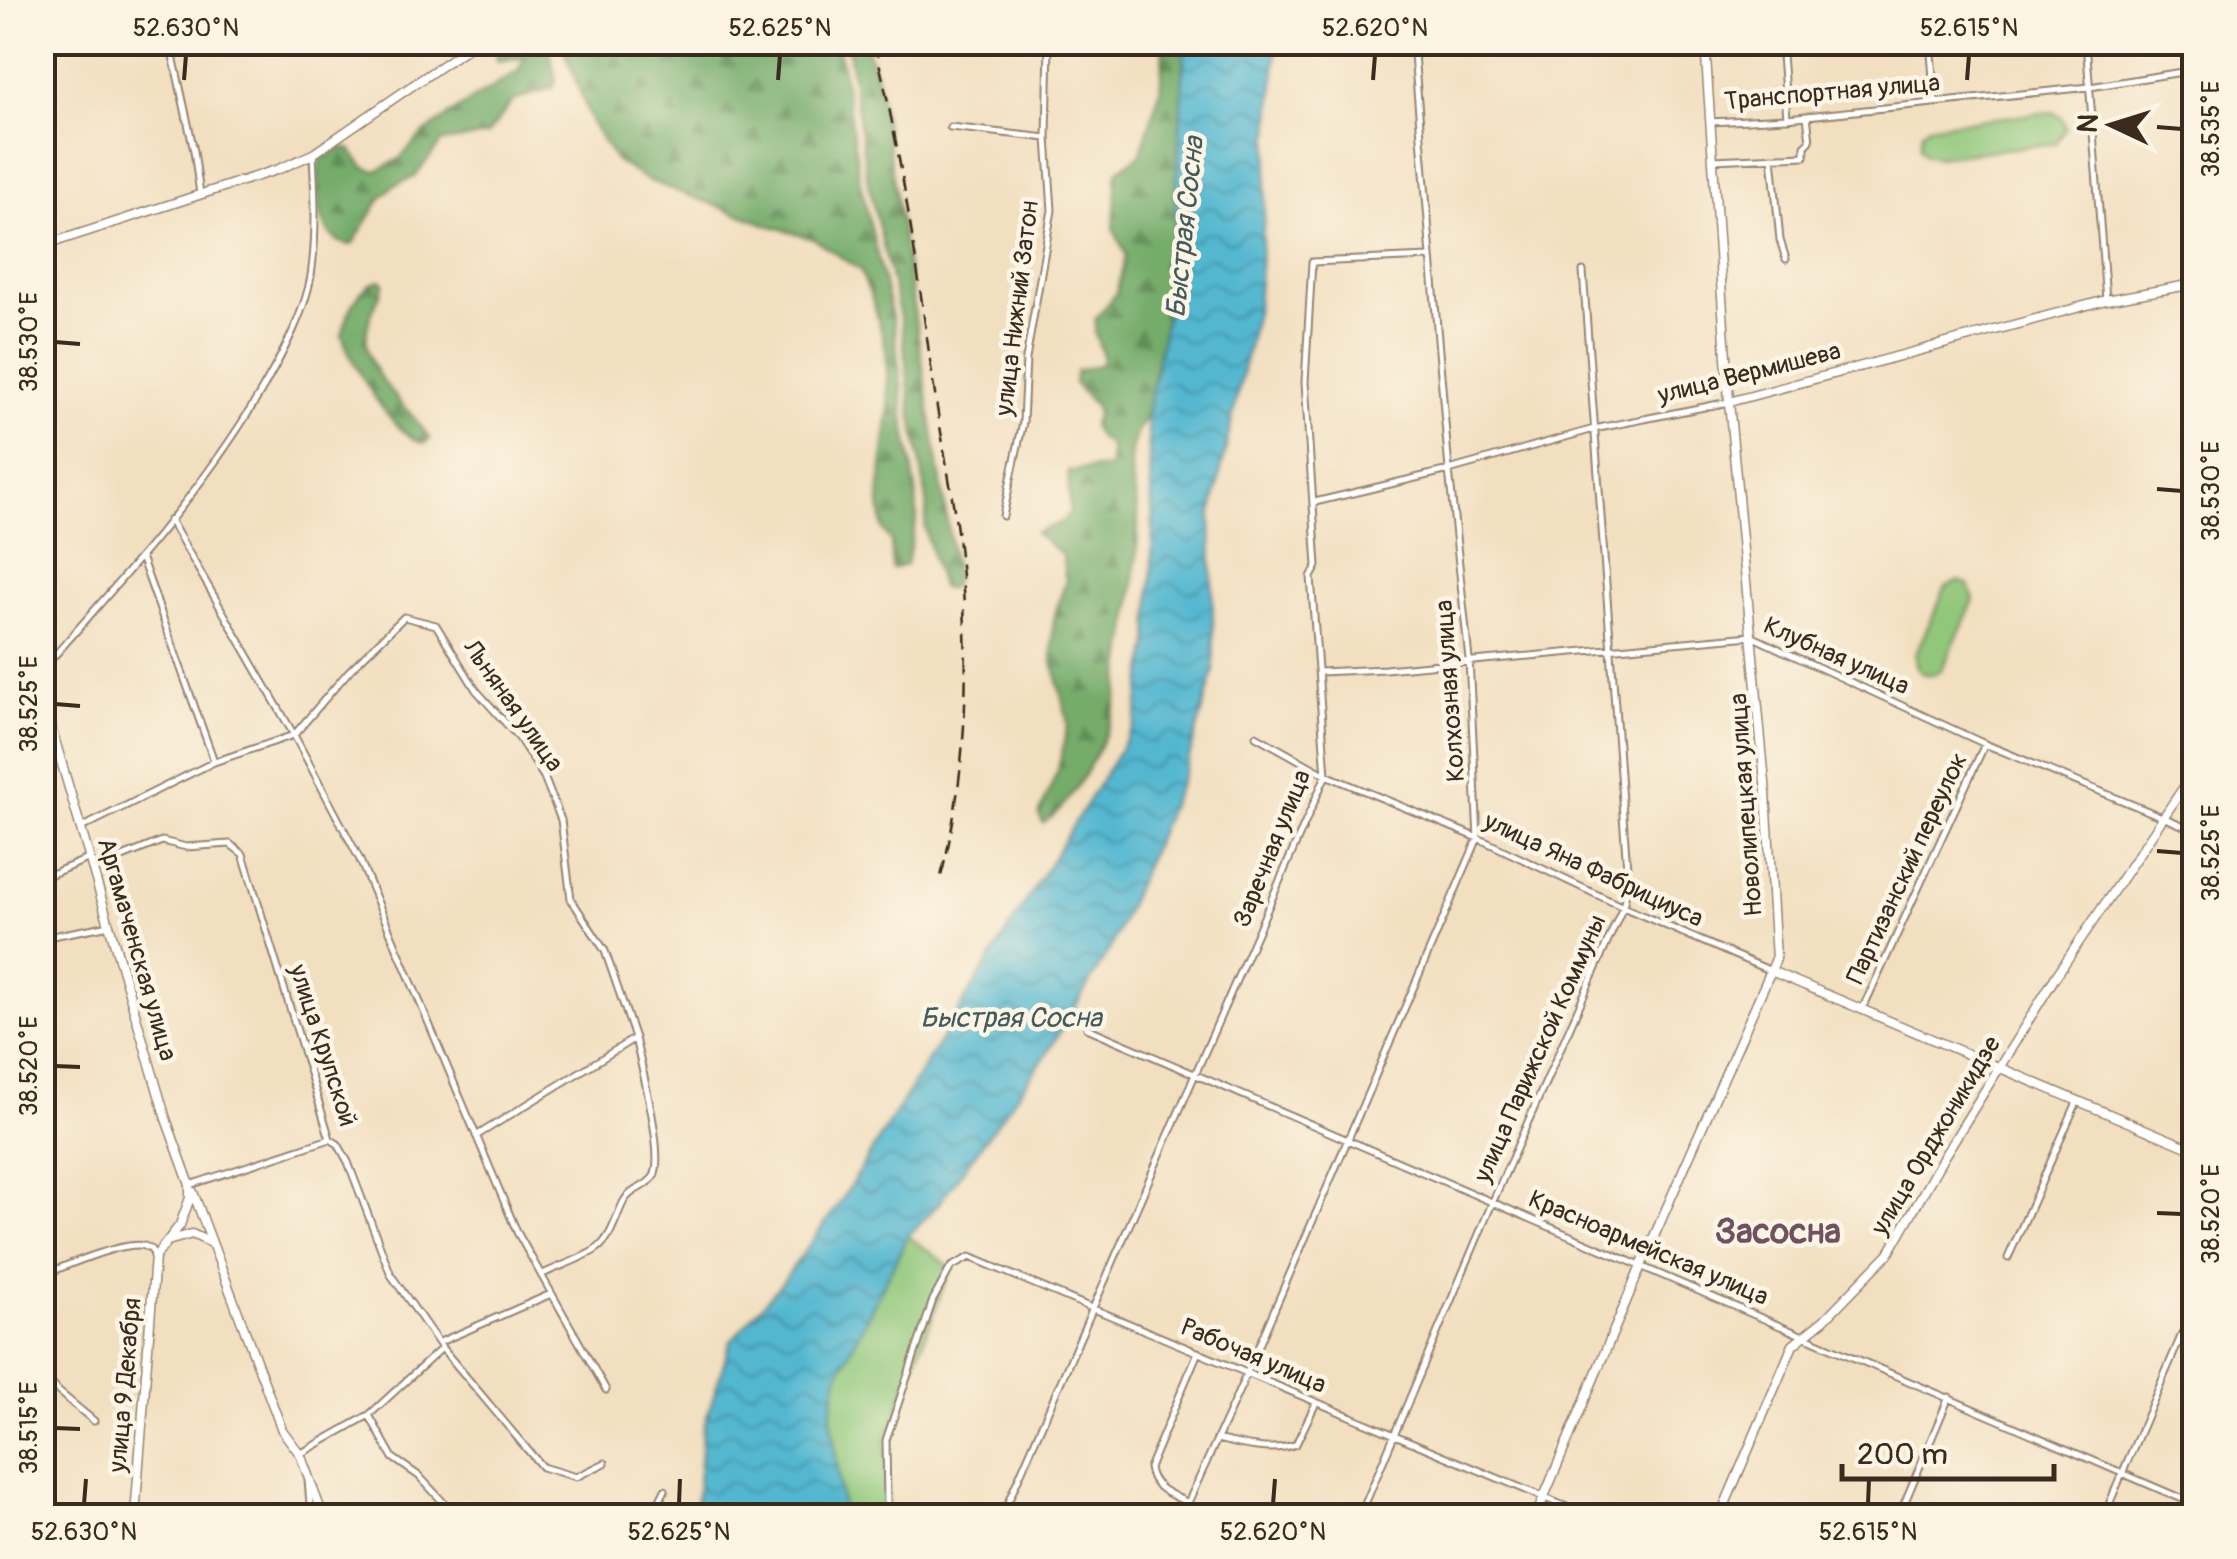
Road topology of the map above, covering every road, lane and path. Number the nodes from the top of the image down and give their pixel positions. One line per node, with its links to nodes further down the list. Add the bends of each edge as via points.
1 (170, 42): 20 (street)
2 (476, 42): 17 (street)
3 (1049, 42): 16 (street, улица Нижний Затон)
4 (1413, 42): 22 (street, Колхозная улица)
5 (1705, 42): 14 (street, Новолипецкая улица)
6 (1781, 42): 13 (street)
7 (1930, 42): 11 (street)
8 (2086, 42): 10 (street)
9 (2194, 70): 10 (street, Транспортная улица)
10 (2090, 86): 11 (street, Транспортная улица); 26 (street)
11 (1934, 101): 12 (street, Транспортная улица)
12 (1807, 116): 13 (street, Транспортная улица); 18 (street, via 1805,156)
13 (1788, 118): 14 (street, Транспортная улица)
14 (1710, 122): 19 (street, Новолипецкая улица)
15 (950, 126): 16 (street)
16 (1047, 138): 31 (street, улица Нижний Затон, via 1052,210)
17 (314, 154): 20 (street); 32 (street, via 310,278 288,342 240,429)
18 (1772, 158): 19 (street); 23 (street)
19 (1713, 160): 27 (street, Новолипецкая улица)
20 (200, 194): 21 (street)
21 (42, 246)
22 (1430, 257): 29 (street, Колхозная улица); 30 (street, Заречная улица, via 1312,262 1304,382)
23 (1786, 259)
24 (1583, 270): 28 (street, улица Парижской Коммуны)
25 (2194, 284): 26 (street, улица Вермишева)
26 (2106, 300): 27 (street, улица Вермишева)
27 (1729, 402): 28 (street, улица Вермишева); 34 (street, Новолипецкая улица)
28 (1594, 429): 29 (street, улица Вермишева); 35 (street, улица Парижской Коммуны)
29 (1449, 470): 30 (street, улица Вермишева); 36 (street, Колхозная улица)
30 (1314, 502): 38 (street, Заречная улица)
31 (1003, 516)
32 (170, 520): 33 (street); 41 (street)
33 (142, 557): 37 (street); 45 (street)
34 (1752, 636): 35 (street, Клубная улица); 44 (street, Клубная улица); 58 (street, Новолипецкая улица, via 1770,848 1776,959)
35 (1610, 647): 36 (street, Клубная улица); 55 (street, улица Парижской Коммуны, via 1628,882)
36 (1468, 659): 38 (street, Клубная улица); 51 (street, Колхозная улица)
37 (42, 670)
38 (1320, 672): 47 (street, Заречная улица)
39 (42, 696): 40 (street, Аргамаченская улица)
40 (55, 735): 43 (street); 49 (street, Аргамаченская улица)
41 (294, 735): 45 (street); 61 (street, Льняная улица, via 404,617 436,625 476,690 544,777 561,820 570,898 606,951); 65 (street, via 360,858)
42 (1256, 736): 47 (street, улица Яна Фабрициуса)
43 (42, 744)
44 (1985, 744): 48 (street, Клубная улица); 59 (street, Партизанский переулок)
45 (214, 762): 49 (street)
46 (2194, 772): 48 (street, улица Орджоникидзе)
47 (1326, 775): 51 (street, улица Яна Фабрициуса); 63 (street, Заречная улица)
48 (2164, 817): 50 (street, Клубная улица); 62 (street, улица Орджоникидзе)
49 (82, 828): 52 (street, Аргамаченская улица)
50 (2194, 830)
51 (1478, 838): 55 (street, улица Яна Фабрициуса); 67 (street, Колхозная улица)
52 (90, 858): 53 (street, Аргамаченская улица); 54 (street)
53 (93, 869): 56 (street, Аргамаченская улица); 66 (street, улица Крупской, via 162,841 230,844 243,854)
54 (42, 878)
55 (1623, 907): 58 (street, улица Яна Фабрициуса); 70 (street, улица Парижской Коммуны)
56 (110, 925): 57 (street); 69 (street, Аргамаченская улица)
57 (42, 938)
58 (1771, 971): 59 (street, улица Яна Фабрициуса); 75 (street, Новолипецкая улица)
59 (1863, 1008): 62 (street, улица Яна Фабрициуса)
60 (1087, 1028): 63 (street, Красноармейская улица)
61 (635, 1038): 65 (street); 76 (street, via 651,1105 656,1173 626,1197 598,1249)
62 (1998, 1068): 64 (street, улица Яна Фабрициуса); 81 (street, улица Орджоникидзе, via 1889,1253)
63 (1196, 1076): 67 (street, Красноармейская улица); 80 (street, Заречная улица)
64 (2079, 1099): 68 (street, улица Яна Фабрициуса); 74 (street)
65 (476, 1136): 76 (street)
66 (330, 1139): 69 (street); 82 (street, улица Крупской, via 348,1162 391,1274)
67 (1347, 1142): 70 (street, Красноармейская улица); 85 (street, Колхозная улица)
68 (2194, 1150)
69 (190, 1186): 71 (street, Аргамаченская улица, via 186,1213); 72 (street)
70 (1493, 1201): 75 (street, Красноармейская улица); 91 (street, улица Парижской Коммуны)
71 (166, 1243): 72 (street, via 192,1234); 73 (street)
72 (212, 1245): 93 (street, via 282,1430)
73 (155, 1257): 77 (street, via 150,1248 132,1246); 101 (street, улица 9 Декабря)
74 (2008, 1258)
75 (1641, 1266): 81 (street, Красноармейская улица); 98 (street, Новолипецкая улица)
76 (541, 1274): 78 (street)
77 (42, 1276)
78 (552, 1294): 82 (street); 86 (street)
79 (2194, 1306): 95 (street)
80 (1095, 1309): 83 (street, Рабочая улица); 108 (street, Рабочая улица, via 970,1257 951,1267 933,1300 886,1440); 109 (street, Заречная улица)
81 (1801, 1335): 87 (street, Красноармейская улица); 114 (street, улица Орджоникидзе)
82 (441, 1345): 89 (street); 94 (street, улица Крупской, via 542,1467 576,1477)
83 (1198, 1352): 85 (street, Рабочая улица); 99 (street, via 1148,1468 1159,1488)
84 (42, 1373): 90 (street)
85 (1247, 1374): 88 (street, Рабочая улица); 92 (street, Колхозная улица)
86 (606, 1390)
87 (1950, 1397): 95 (street, Красноармейская улица); 115 (street)
88 (1316, 1404): 91 (street, Рабочая улица); 92 (street, via 1296,1444 1287,1448)
89 (369, 1415): 93 (street); 106 (street, via 393,1458)
90 (94, 1421)
91 (1394, 1438): 98 (street, Рабочая улица); 111 (street, улица Парижской Коммуны)
92 (1217, 1440): 99 (street, Колхозная улица)
93 (300, 1454): 96 (street)
94 (605, 1463)
95 (2123, 1473): 100 (street, Красноармейская улица); 116 (street)
96 (308, 1477): 104 (street); 105 (street)
97 (665, 1490): 107 (street)
98 (1544, 1496): 112 (street, Новолипецкая улица); 113 (street, Рабочая улица)
99 (1188, 1502): 110 (street, Колхозная улица)
100 (2194, 1504)
101 (135, 1515): 102 (street)
102 (152, 1516): 103 (street)
103 (181, 1516)
104 (311, 1516)
105 (322, 1516)
106 (456, 1516)
107 (652, 1516)
108 (892, 1516)
109 (1002, 1516)
110 (1182, 1516)
111 (1360, 1516)
112 (1536, 1516)
113 (1588, 1516)
114 (1720, 1516)
115 (1899, 1516)
116 (2104, 1516)

